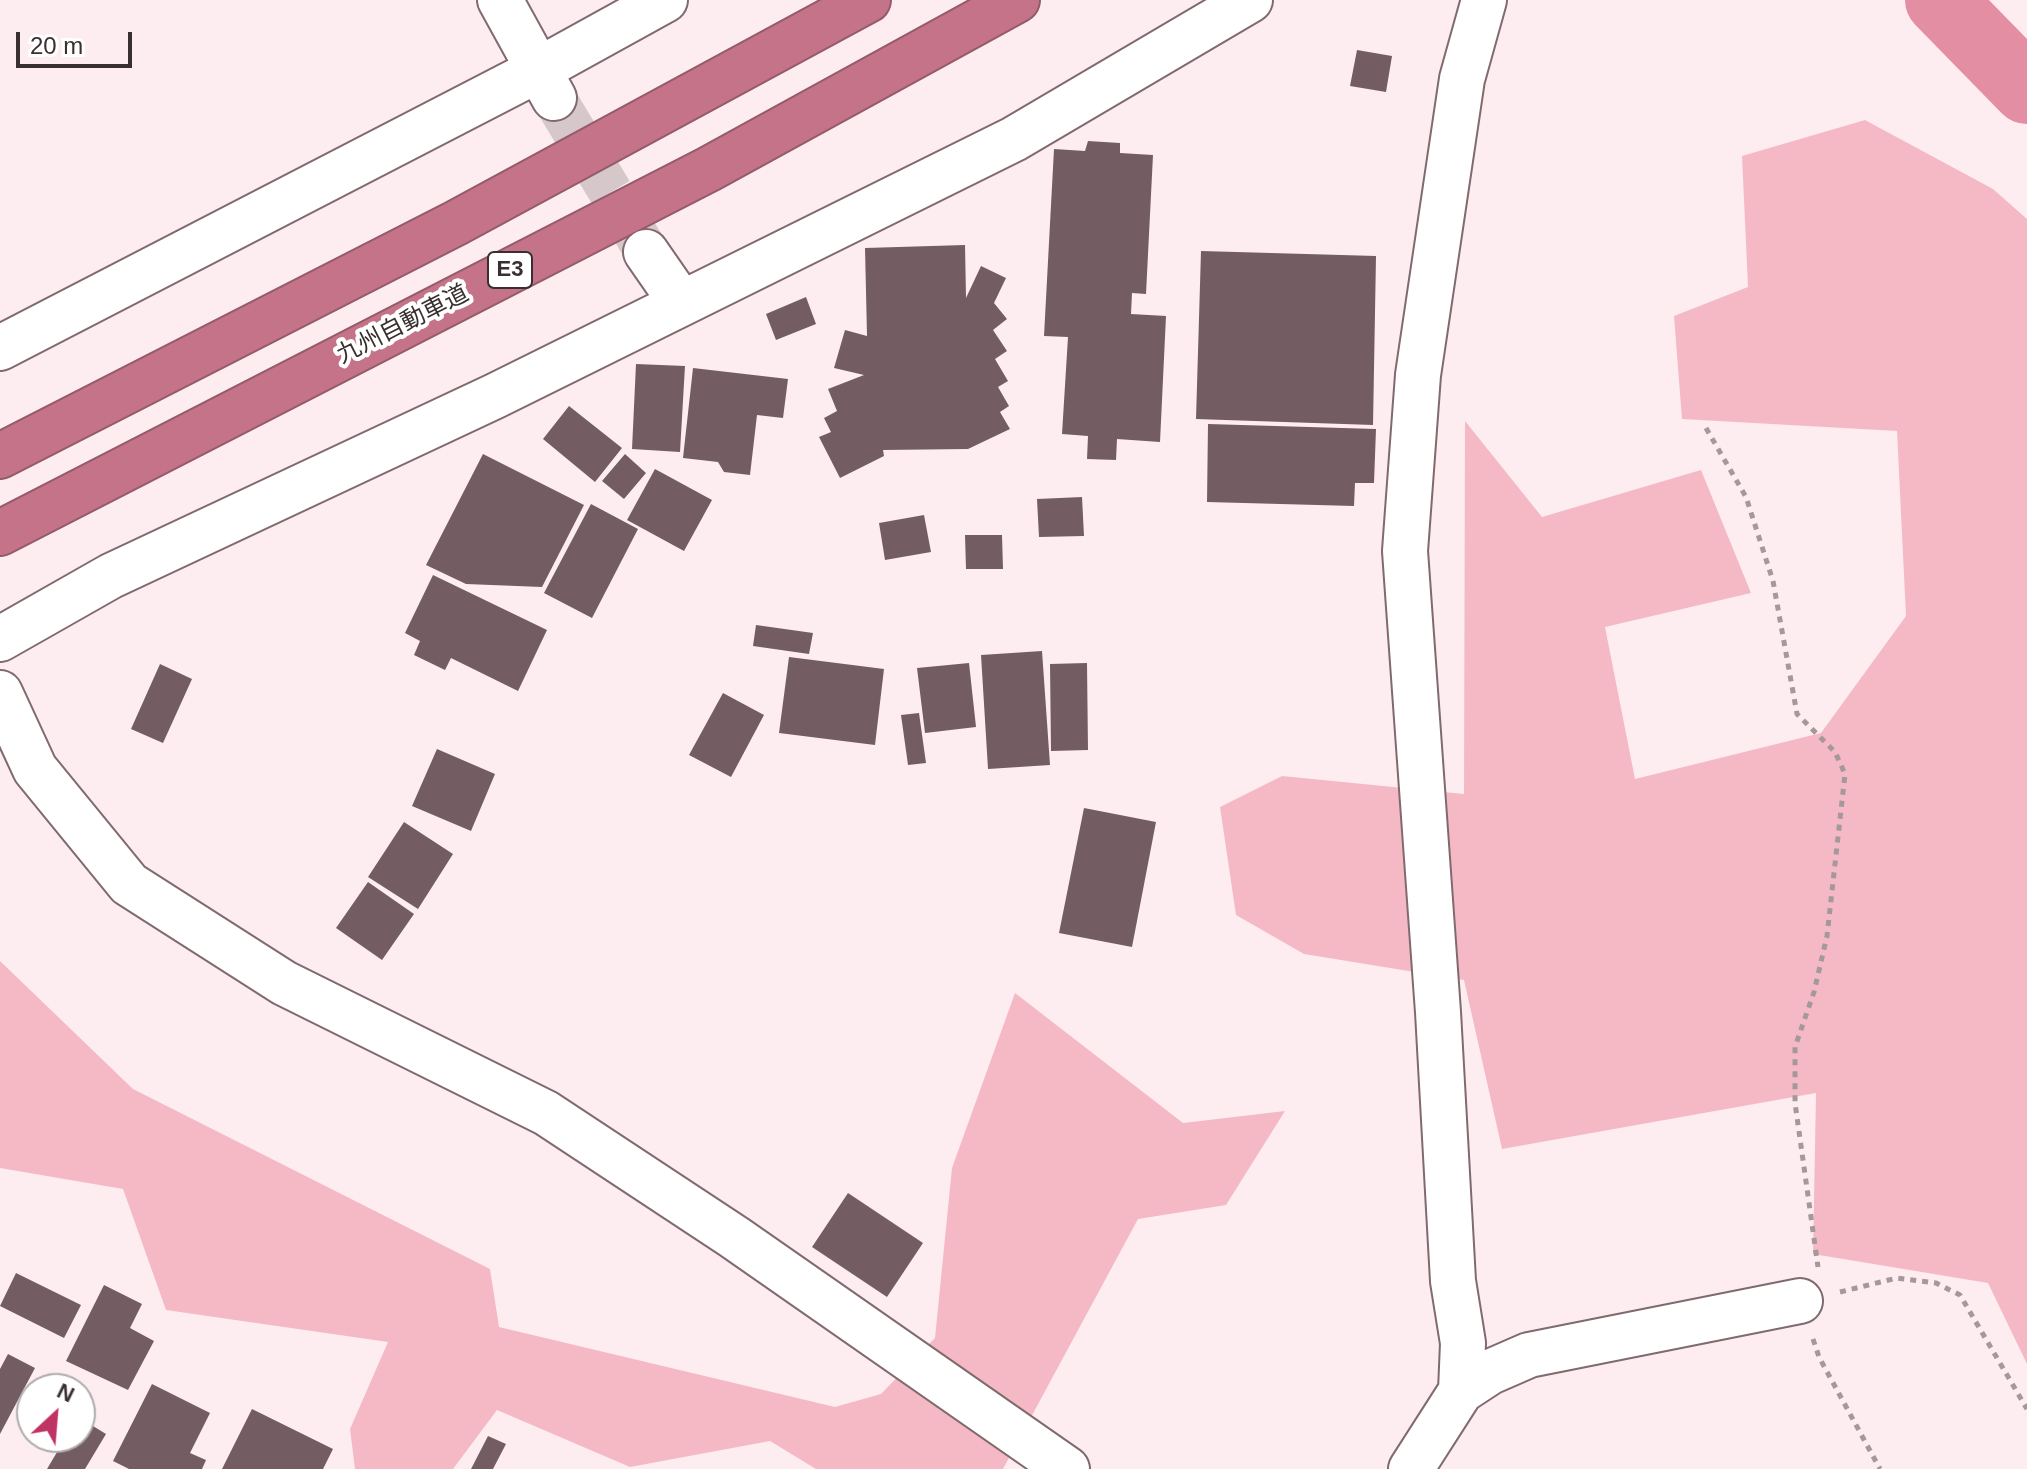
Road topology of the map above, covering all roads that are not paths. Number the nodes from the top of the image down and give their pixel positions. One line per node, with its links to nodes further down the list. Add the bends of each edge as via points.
1 (500, 0): 7 (street)
2 (665, 0): 7 (street)
3 (868, 0): 11 (highway, via 456,223)
4 (1017, 0): 12 (highway, 九州自動車道 / E3, via 709,169)
5 (1250, 0): 9 (street, via 1014,139)
6 (1484, 0): 16 (street, via 1462,79 1418,375 1405,551 1453,1281 1463,1343)
7 (547, 84): 10 (street)
8 (646, 252): 9 (street)
9 (680, 301): 13 (street, via 495,396 111,576)
10 (0, 348)
11 (0, 456)
12 (0, 533)
13 (0, 639)
14 (0, 693): 17 (street, via 35,769 129,884 284,983 546,1113)
15 (1800, 1301): 16 (street, via 1529,1355)
16 (1461, 1391): 18 (street)
17 (1067, 1469)
18 (1411, 1469)

